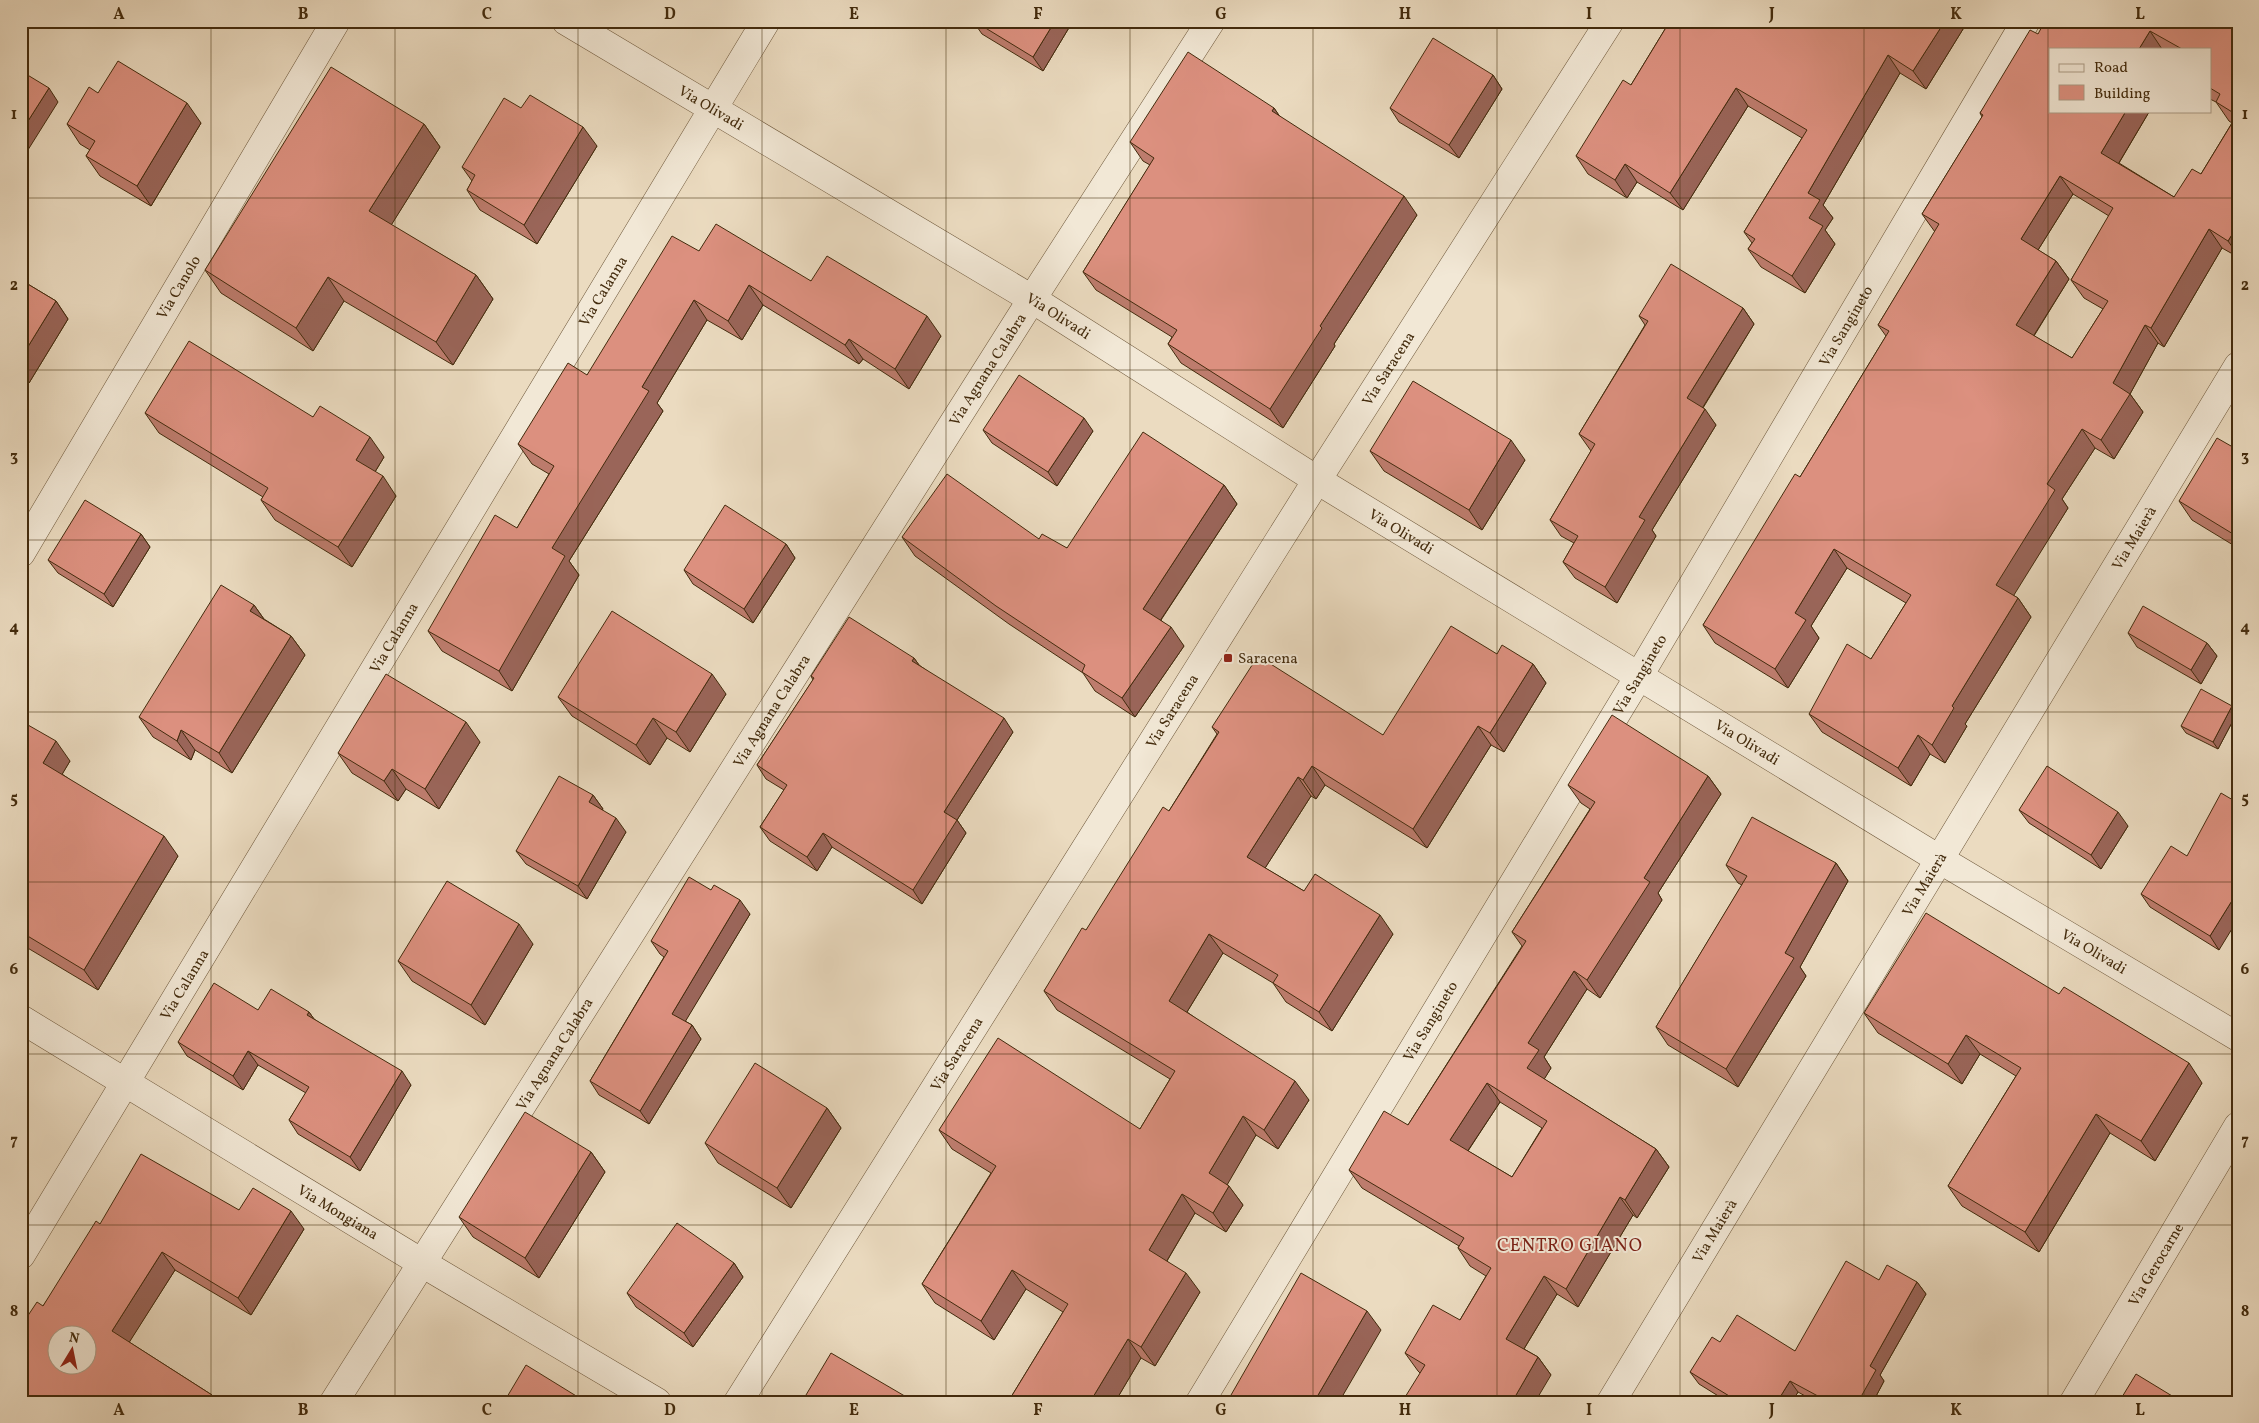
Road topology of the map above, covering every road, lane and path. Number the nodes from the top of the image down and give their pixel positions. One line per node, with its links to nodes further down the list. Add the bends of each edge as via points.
1 (336, 21): 11 (street, Via Canolo)
2 (566, 21): 7 (street, Via Olivadi)
3 (766, 21): 7 (street, Via Calanna)
4 (1211, 21): 8 (street, Via Agnana Calabra)
5 (1610, 21): 10 (street, Via Saracena)
6 (2026, 21): 12 (street, Via Sangineto)
7 (713, 108): 8 (street, Via Olivadi); 16 (street, Via Calanna)
8 (1032, 299): 10 (street, Via Olivadi); 19 (street, Via Agnana Calabra)
9 (2238, 366): 13 (street, Via Maierà)
10 (1316, 480): 12 (street, Via Olivadi); 22 (street, Via Saracena)
11 (21, 553)
12 (1639, 676): 13 (street, Via Olivadi); 23 (street, Via Sangineto)
13 (1939, 860): 15 (street, Via Olivadi); 24 (street, Via Maierà)
14 (21, 1018): 16 (street, Via Mongiana)
15 (2238, 1037)
16 (125, 1083): 18 (street, Via Calanna); 19 (street, Via Mongiana)
17 (2238, 1126): 25 (street, Via Gerocarne)
18 (21, 1255)
19 (422, 1263): 20 (street, Via Agnana Calabra); 21 (street, Via Mongiana)
20 (334, 1402)
21 (657, 1402)
22 (738, 1402)
23 (1200, 1402)
24 (1611, 1402)
25 (2074, 1402)

